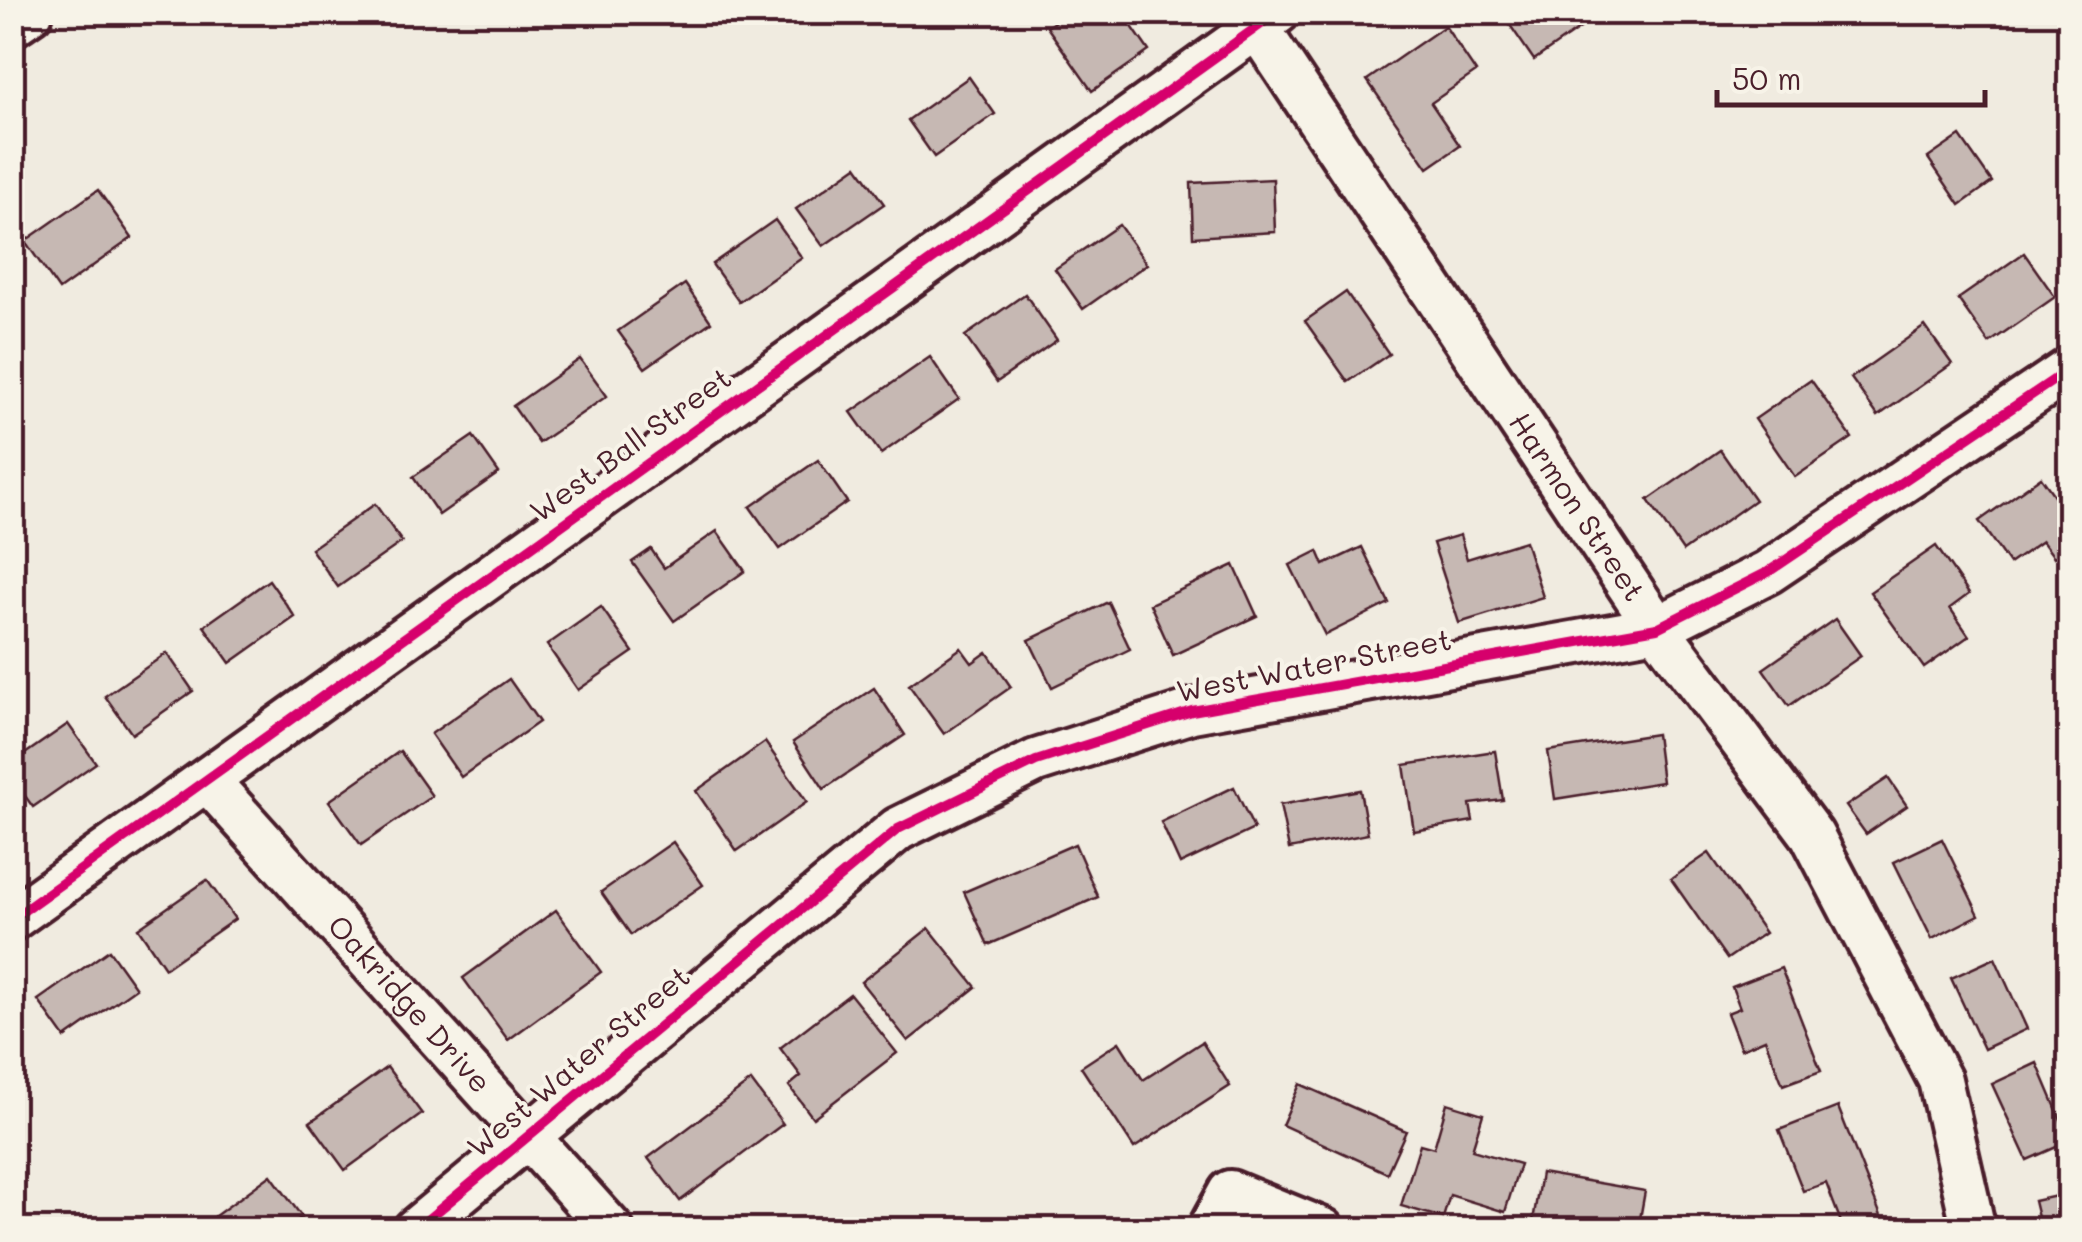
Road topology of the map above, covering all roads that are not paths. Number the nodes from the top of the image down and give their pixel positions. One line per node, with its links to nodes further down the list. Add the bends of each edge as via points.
1 (30, 12): 3 (street)
2 (1261, 17): 5 (street, Harmon Street); 6 (street, West Ball Street)
3 (12, 26)
4 (2070, 369): 5 (street, West Water Street, via 1768,572)
5 (1657, 628): 8 (street, West Water Street, via 1192,711 1036,761 898,829); 13 (street, Harmon Street, via 1821,853 1940,1080)
6 (206, 780): 7 (street, West Ball Street); 8 (street, Oakridge Drive)
7 (12, 919)
8 (528, 1138): 9 (street, West Water Street); 10 (street, Oakridge Drive)
9 (415, 1230)
10 (612, 1230)
11 (1210, 1230): 12 (street, via 1230,1192)
12 (1322, 1230)
13 (1974, 1230)

